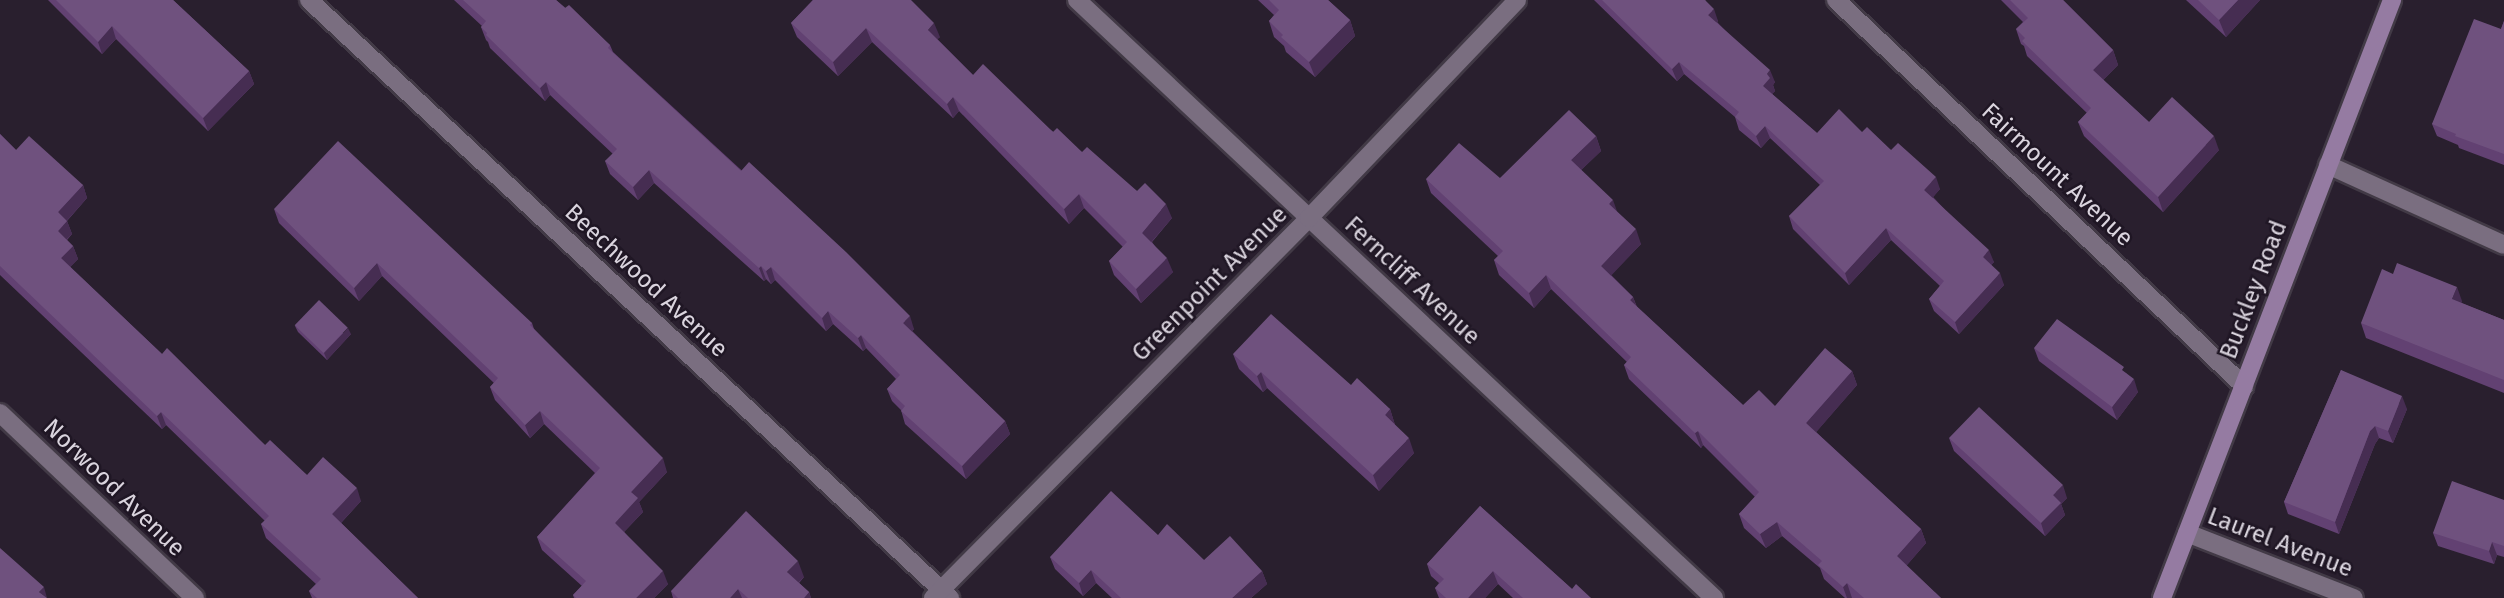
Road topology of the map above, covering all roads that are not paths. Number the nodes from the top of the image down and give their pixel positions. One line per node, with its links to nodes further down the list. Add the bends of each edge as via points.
1 (309, 0): 12 (street, Beechwood Avenue)
2 (1077, 0): 7 (street, Ferncliff Avenue)
3 (1517, 0): 7 (street, Greenpoint Avenue)
4 (1836, 0): 9 (street, Fairmount Avenue)
5 (2392, 0): 6 (street, Buckley Road)
6 (2328, 165): 8 (street); 9 (street, Buckley Road)
7 (1308, 218): 12 (street, Greenpoint Avenue); 14 (street, Ferncliff Avenue)
8 (2504, 245)
9 (2244, 386): 11 (street, Buckley Road)
10 (0, 413): 13 (street, Norwood Avenue)
11 (2188, 533): 15 (street, Buckley Road); 16 (street, Laurel Avenue)
12 (941, 595)
13 (195, 598)
14 (1714, 598)
15 (2162, 598)
16 (2354, 598)

